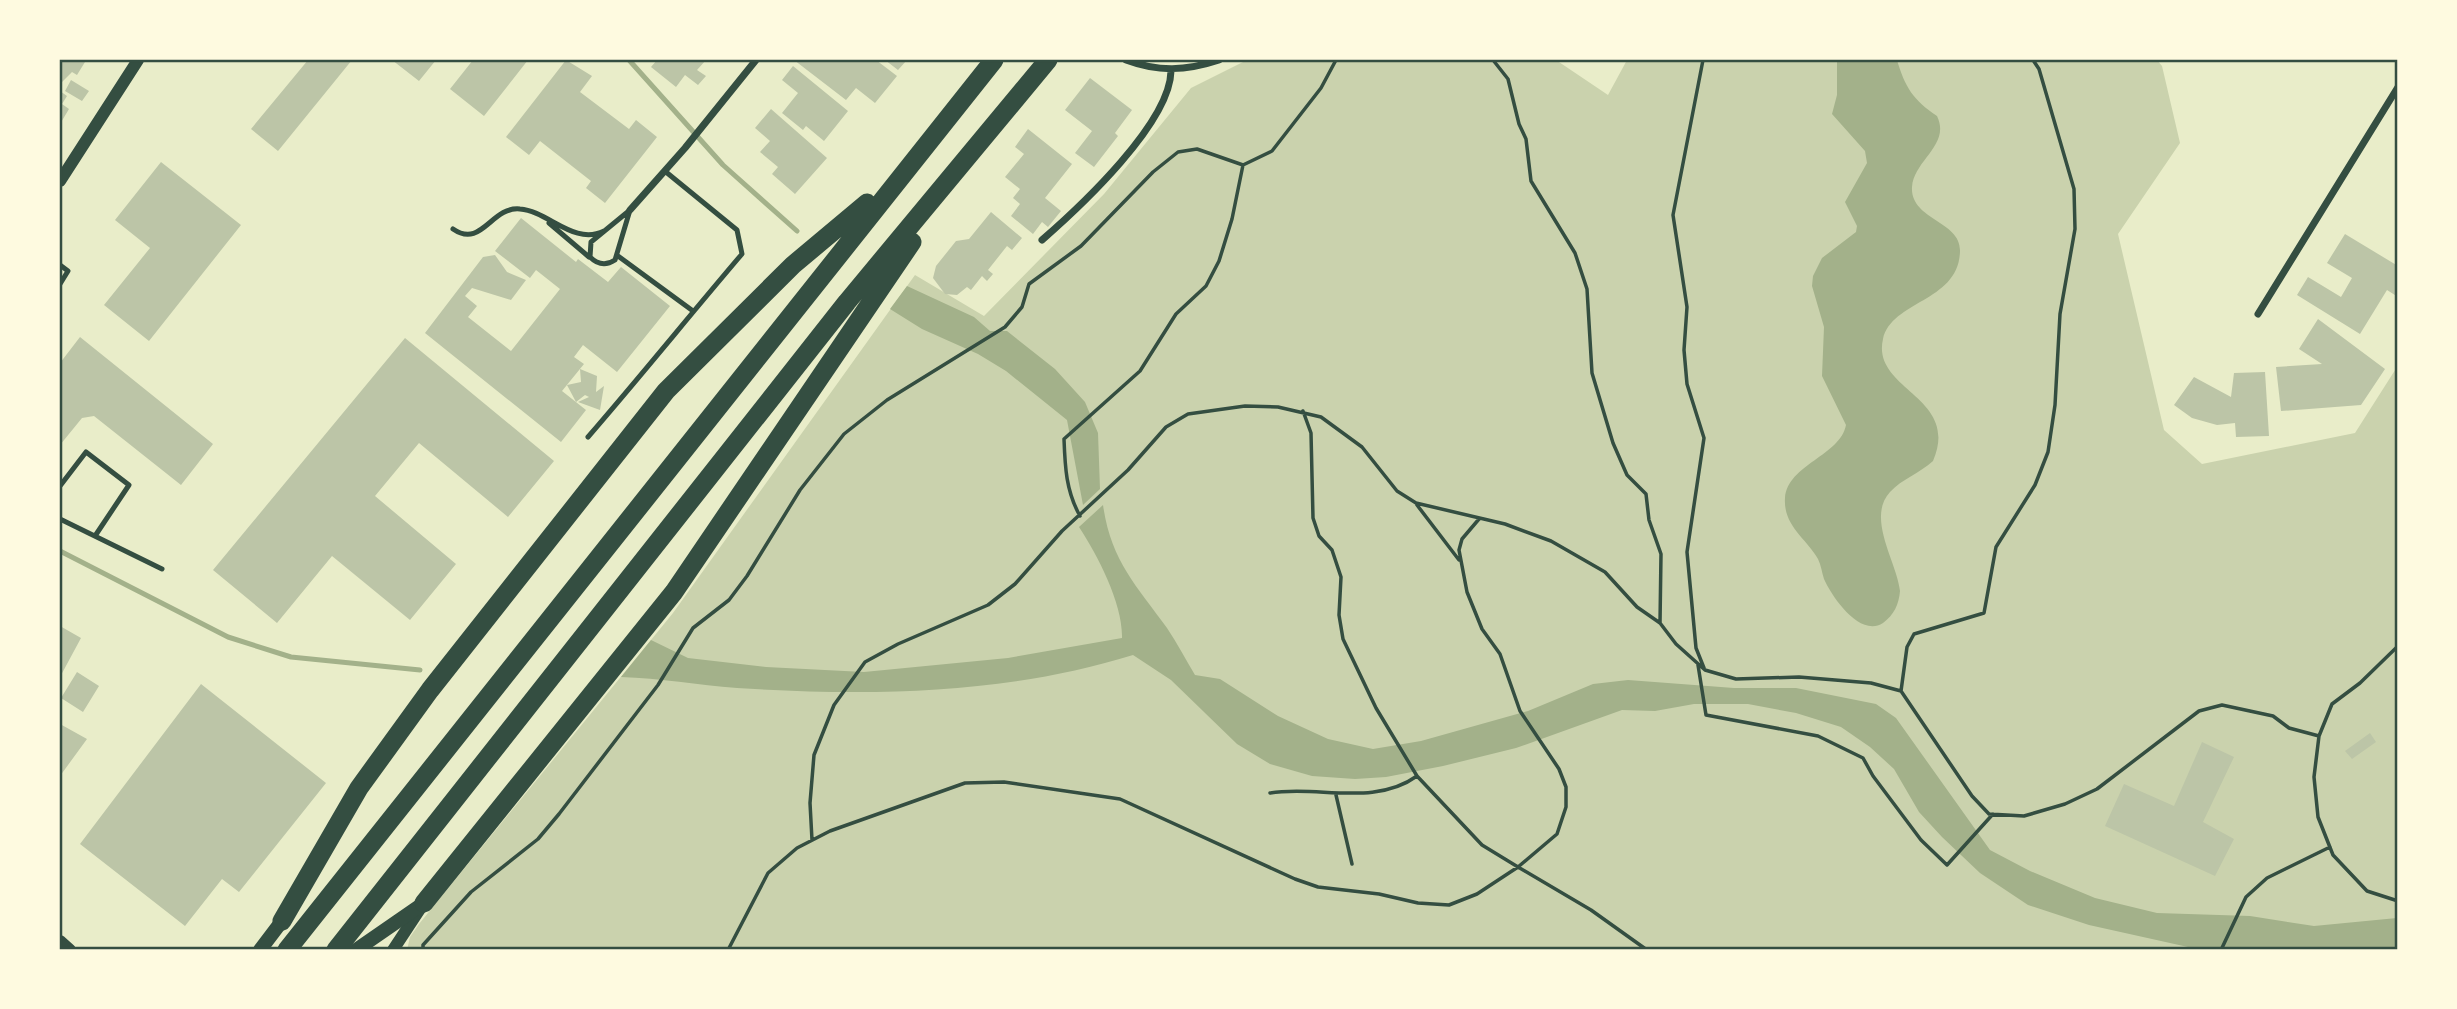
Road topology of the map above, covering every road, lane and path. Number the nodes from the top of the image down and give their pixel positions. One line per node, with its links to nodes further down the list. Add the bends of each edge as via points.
1 (138, 60): 19 (street)
2 (756, 60): 17 (street)
3 (988, 60): 13 (highway)
4 (993, 60): 13 (highway)
5 (1048, 60): 15 (highway)
6 (1126, 60): 12 (street)
7 (1219, 60): 12 (street)
8 (1336, 60): 16 (path, via 1321,88 1272,151)
9 (1493, 60): 41 (path, via 1508,79 1526,139 1531,181 1569,241 1587,289 1592,373 1627,475 1646,494 1661,554)
10 (1703, 60): 44 (path, via 1674,215 1687,307 1687,384 1704,438 1687,552 1696,648)
11 (2032, 60): 45 (path, via 2039,69 2074,189 2075,229 2060,314 2048,452 2035,485 1996,547 1984,612 1913,634)
12 (1171, 71): 24 (street, via 1171,86 1163,104 1138,138 1094,191)
13 (978, 79): 18 (highway)
14 (2398, 87): 30 (street)
15 (975, 148): 56 (highway, via 674,592); 62 (highway, via 847,302)
16 (1243, 165): 35 (path, via 1232,219 1206,286 1176,314 1140,371 1064,439 1065,473); 65 (path, via 1197,149 1178,152 1081,246 1029,284 1022,307 1005,327 887,400 844,434 800,490 735,592 693,628 658,685 538,839 471,892)
17 (666, 172): 20 (street); 29 (lane, via 737,230 742,254)
18 (900, 175): 57 (highway, via 793,265 666,391 430,690 338,820); 61 (highway)
19 (60, 181)
20 (630, 210): 23 (lane); 25 (lane)
21 (540, 217): 22 (lane, via 515,209 496,216 475,234); 23 (lane, via 582,233); 26 (lane)
22 (453, 229)
23 (604, 230): 26 (lane, via 589,247)
24 (1042, 240)
25 (618, 256): 26 (lane, via 607,264); 29 (lane)
26 (593, 260)
27 (60, 265): 28 (lane, via 68,271)
28 (60, 284)
29 (693, 311): 32 (lane)
30 (2258, 314)
31 (1303, 411): 34 (path, via 1362,447 1397,491); 35 (path, via 1245,406 1188,414 1166,426); 47 (path, via 1311,433 1313,518 1341,577 1343,639 1391,736)
32 (587, 437)
33 (60, 486): 38 (lane, via 86,452 129,485)
34 (1416, 503): 37 (path); 39 (path)
35 (1080, 516): 51 (path, via 1015,584 988,605 898,644 860,668 834,705 814,755)
36 (60, 519): 38 (lane)
37 (1479, 519): 39 (path, via 1462,538); 41 (path, via 1505,524 1581,556)
38 (95, 536): 40 (lane)
39 (1460, 561): 54 (path, via 1466,592 1482,629 1500,654 1520,711 1562,778 1566,807 1557,834)
40 (162, 569)
41 (1660, 622): 43 (path)
42 (2398, 646): 46 (path, via 2332,704)
43 (1697, 663): 44 (path); 50 (path, via 1706,715 1818,736 1863,758 1922,840 1947,866)
44 (1705, 670): 45 (path, via 1736,679 1799,677)
45 (1900, 691): 50 (path, via 1972,796)
46 (2319, 736): 50 (path, via 2289,728 2273,716 2222,705 2199,711 2086,794 2065,804 2024,816); 52 (path, via 2314,796)
47 (1417, 776): 49 (path, via 1406,784); 54 (path, via 1482,845)
48 (1270, 793): 49 (path)
49 (1336, 795): 53 (path)
50 (1993, 814)
51 (812, 840): 54 (path, via 965,783 1004,782 1120,800 1318,887 1448,905 1477,894); 66 (path, via 768,873)
52 (2330, 847): 55 (path, via 2349,876 2367,891); 68 (path, via 2267,878 2246,897)
53 (1352, 864)
54 (1518, 867): 67 (path)
55 (2398, 901)
56 (424, 903): 63 (main road); 64 (street)
57 (282, 921): 60 (main road)
58 (60, 941): 59 (street)
59 (70, 950)
60 (260, 950)
61 (287, 950)
62 (336, 950)
63 (356, 950)
64 (393, 950)
65 (423, 950)
66 (728, 950)
67 (1647, 950)
68 (2221, 950)

